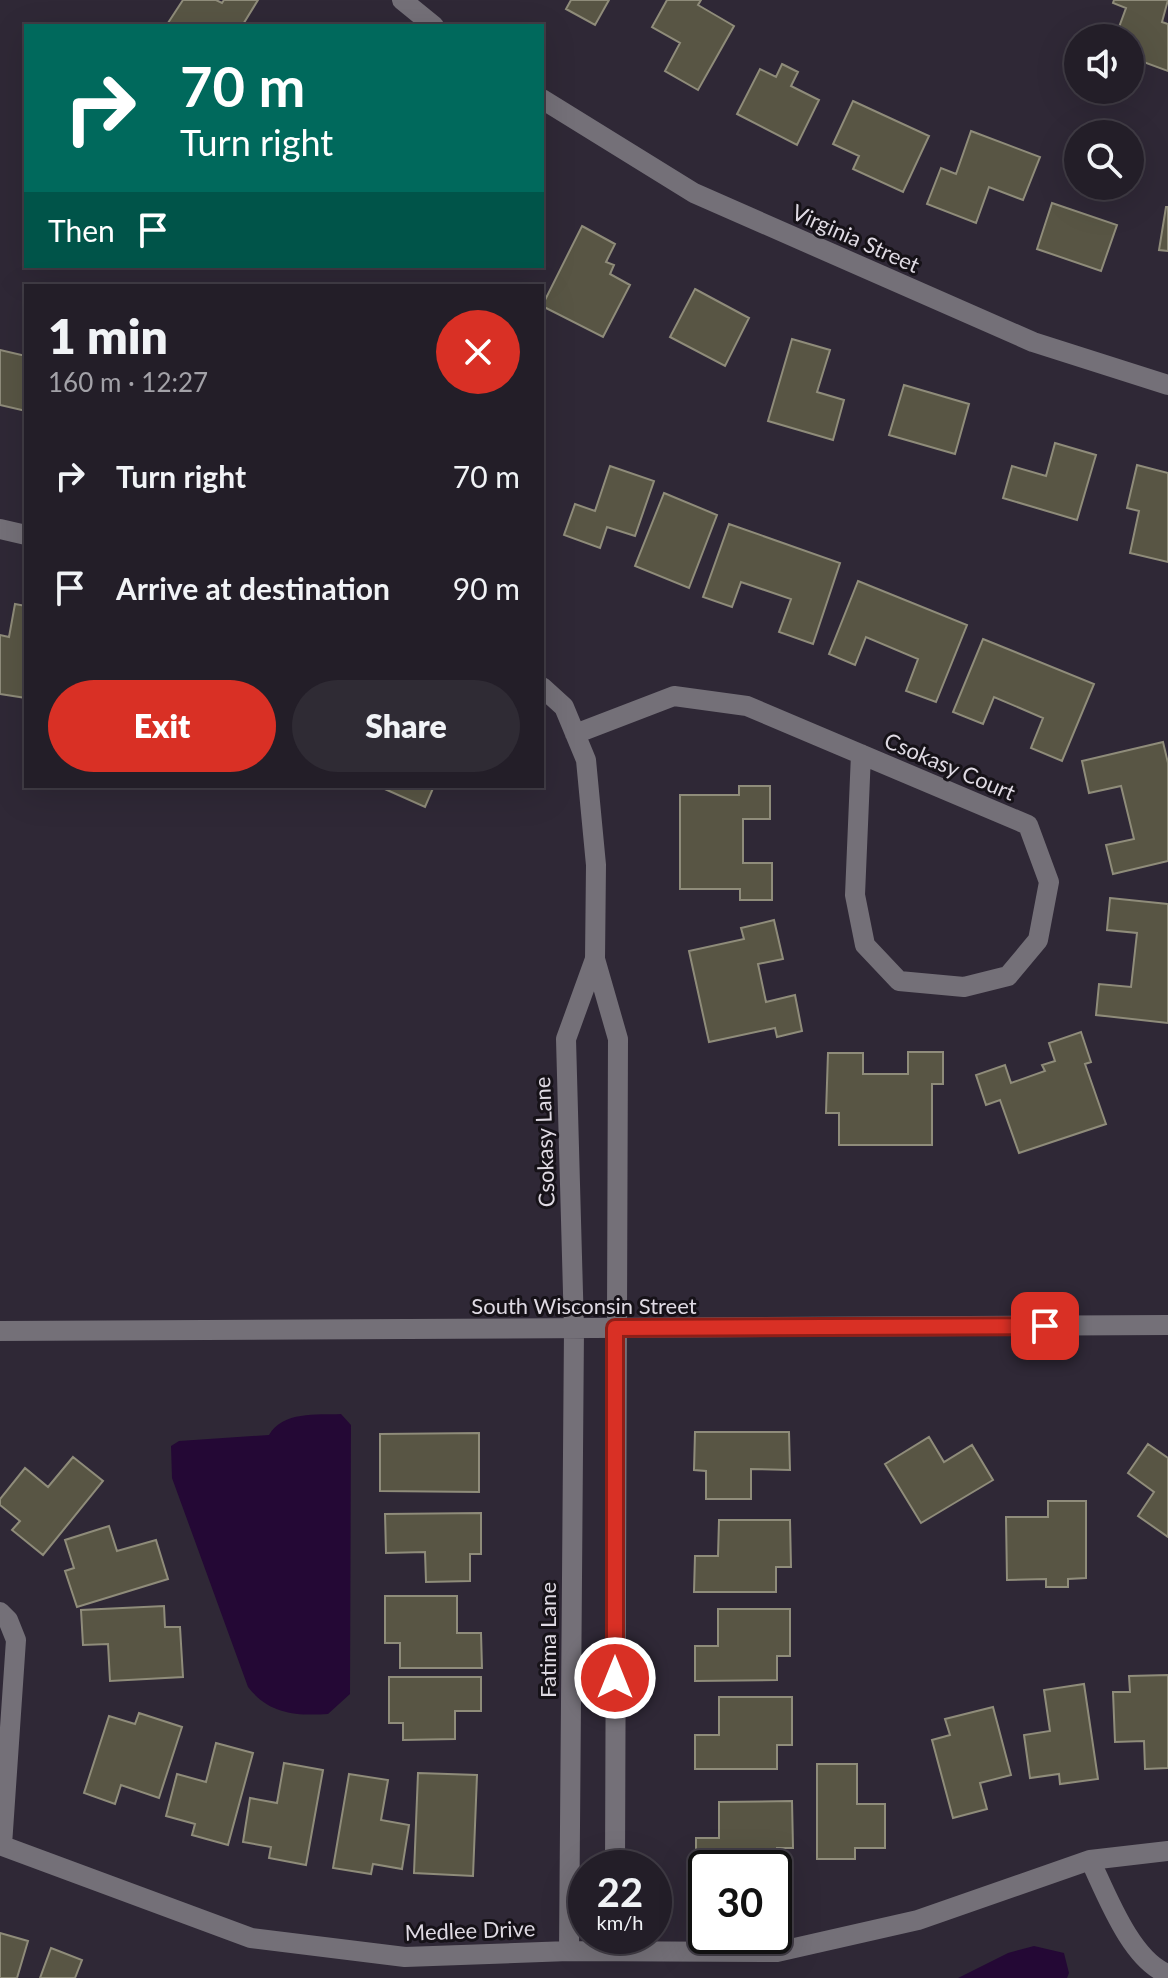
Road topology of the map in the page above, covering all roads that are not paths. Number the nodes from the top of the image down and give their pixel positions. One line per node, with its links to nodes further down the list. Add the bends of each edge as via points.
1 (402, 0): 2 (street)
2 (432, 24)
3 (544, 100): 4 (street, Virginia Street, via 694,193 1033,342)
4 (1168, 385)
5 (0, 529): 6 (street)
6 (24, 535)
7 (544, 689): 8 (street, Csokasy Lane, via 564,707)
8 (575, 734): 9 (street, Csokasy Court, via 674,696 747,706); 10 (street, Csokasy Lane, via 586,760 596,865)
9 (861, 754): 9 (street, Csokasy Court, via 1028,825 1049,882 1038,940 1008,976 964,987 899,981 865,945 855,895)
10 (595, 959): 12 (street, Csokasy Lane, via 618,1039); 13 (street, Csokasy Lane, via 566,1039)
11 (1168, 1325): 12 (street, South Wisconsin Street)
12 (615, 1328): 13 (street, South Wisconsin Street); 18 (street)
13 (574, 1329): 14 (street, South Wisconsin Street); 17 (street, Fatima Lane)
14 (0, 1331)
15 (0, 1612): 16 (street, via 16,1640)
16 (1, 1845): 22 (street, Medlee Drive, via 251,1938 405,1957)
17 (570, 1850)
18 (615, 1850)
19 (1168, 1851): 20 (street, Medlee Drive)
20 (1090, 1860): 21 (street, Medlee Drive, via 918,1920 777,1952); 23 (street, via 1126,1935)
21 (672, 1946)
22 (568, 1951)
23 (1168, 1974)

